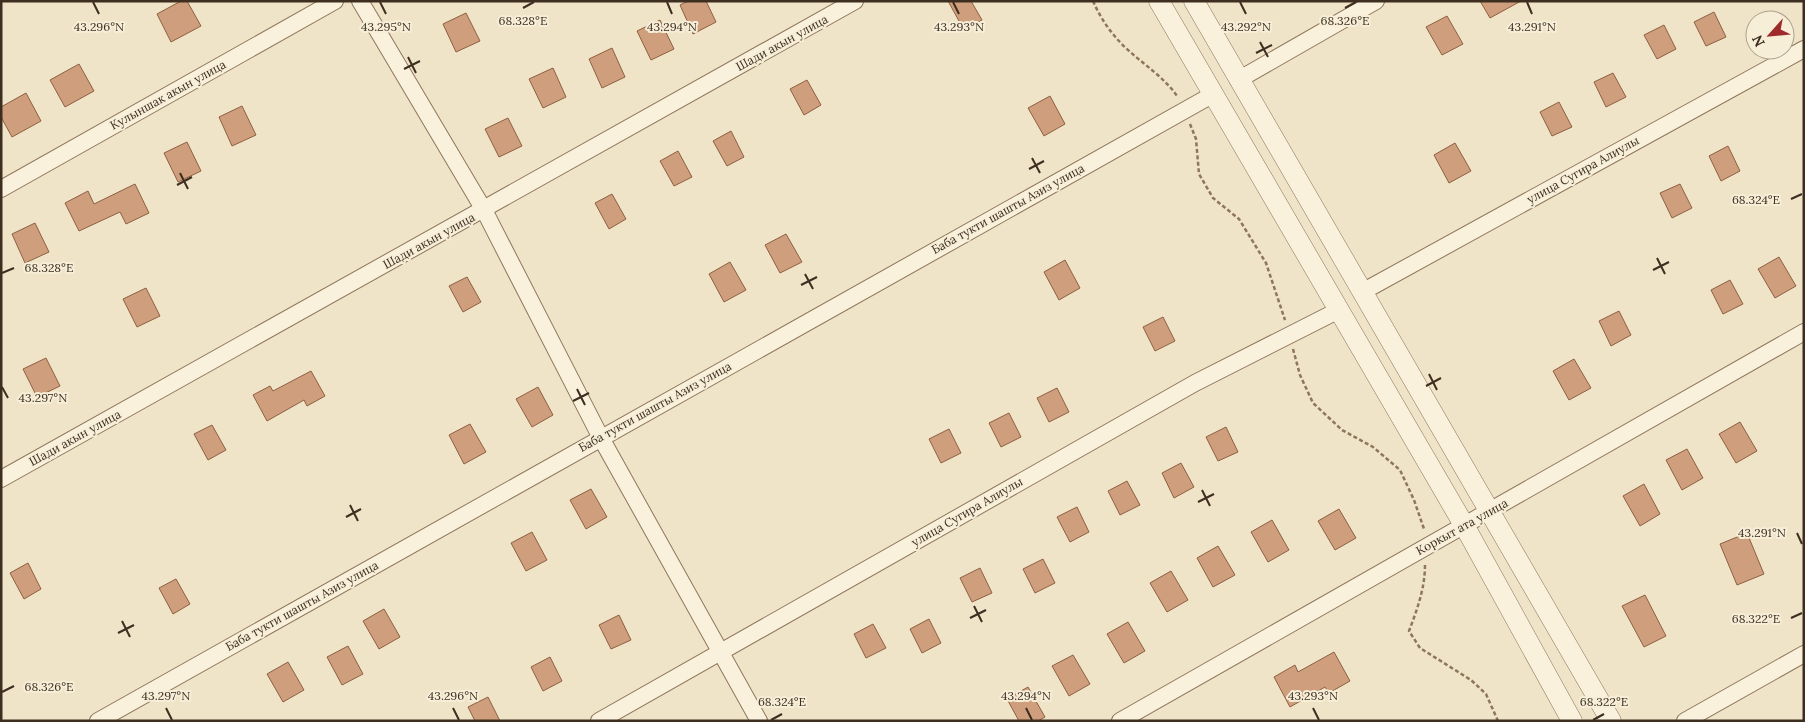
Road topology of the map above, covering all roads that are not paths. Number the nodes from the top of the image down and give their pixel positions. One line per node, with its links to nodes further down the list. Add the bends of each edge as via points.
1 (335, 1): 10 (street, Кулыншак акын улица)
2 (360, 1): 11 (street)
3 (855, 1): 11 (street, Шади акын улица)
4 (1159, 1): 9 (street)
5 (1194, 1): 8 (street)
6 (1376, 1): 8 (street)
7 (1804, 49): 12 (street, улица Сугира Алиулы)
8 (1238, 80): 12 (street)
9 (1212, 94): 13 (street); 15 (street, Баба тукти шашты Азиз улица)
10 (1, 189)
11 (484, 210): 15 (street); 16 (street, Шади акын улица)
12 (1362, 292): 17 (street)
13 (1339, 310): 18 (street); 19 (street, улица Сугира Алиулы, via 1195,383)
14 (1804, 332): 17 (street, Коркыт ата улица)
15 (601, 438): 19 (street); 21 (street, Баба тукти шашты Азиз улица)
16 (1, 479)
17 (1490, 512): 18 (street, Коркыт ата улица); 26 (street)
18 (1464, 525): 24 (street, Коркыт ата улица); 25 (street)
19 (720, 652): 22 (street, улица Сугира Алиулы); 23 (street)
20 (1804, 654): 27 (street)
21 (98, 721)
22 (598, 721)
23 (759, 721)
24 (1120, 721)
25 (1572, 721)
26 (1611, 721)
27 (1685, 721)

